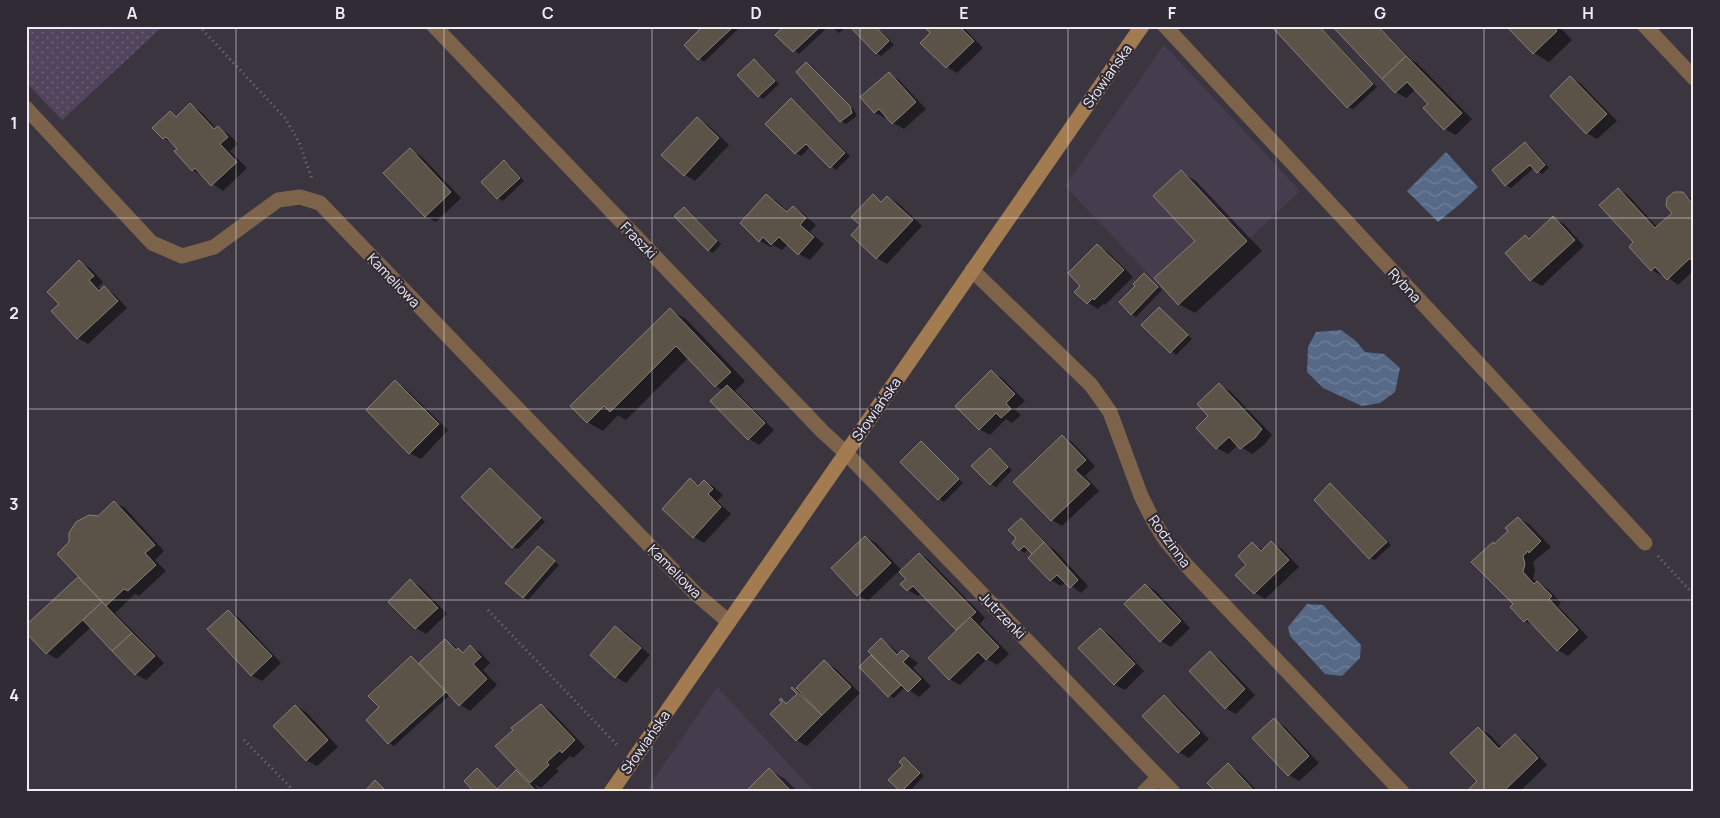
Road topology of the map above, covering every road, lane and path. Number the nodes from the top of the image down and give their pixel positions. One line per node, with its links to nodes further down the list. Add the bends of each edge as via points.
1 (200, 26): 8 (path, via 285,118 299,142)
2 (434, 26): 10 (street, Fraszki)
3 (1142, 26): 9 (street, Słowiańska)
4 (1165, 26): 11 (street, Rybna)
5 (1645, 26): 6 (street)
6 (1694, 78)
7 (26, 108): 8 (street, via 152,243 182,256 214,247 278,200 300,197)
8 (320, 203): 14 (street, Kameliowa, via 695,593)
9 (972, 270): 10 (street, Słowiańska); 22 (street, Rodzinna, via 1091,385 1110,412 1153,520 1176,553)
10 (846, 453): 14 (street, Słowiańska); 17 (street, Jutrzenki)
11 (1645, 543): 12 (path)
12 (1694, 595)
13 (488, 610): 16 (path)
14 (729, 622): 16 (street, Słowiańska)
15 (244, 740): 18 (path)
16 (632, 761): 19 (street, Słowiańska)
17 (1159, 777): 20 (street); 21 (street, Jutrzenki)
18 (295, 792)
19 (611, 792)
20 (1144, 792)
21 (1173, 792)
22 (1402, 792)

